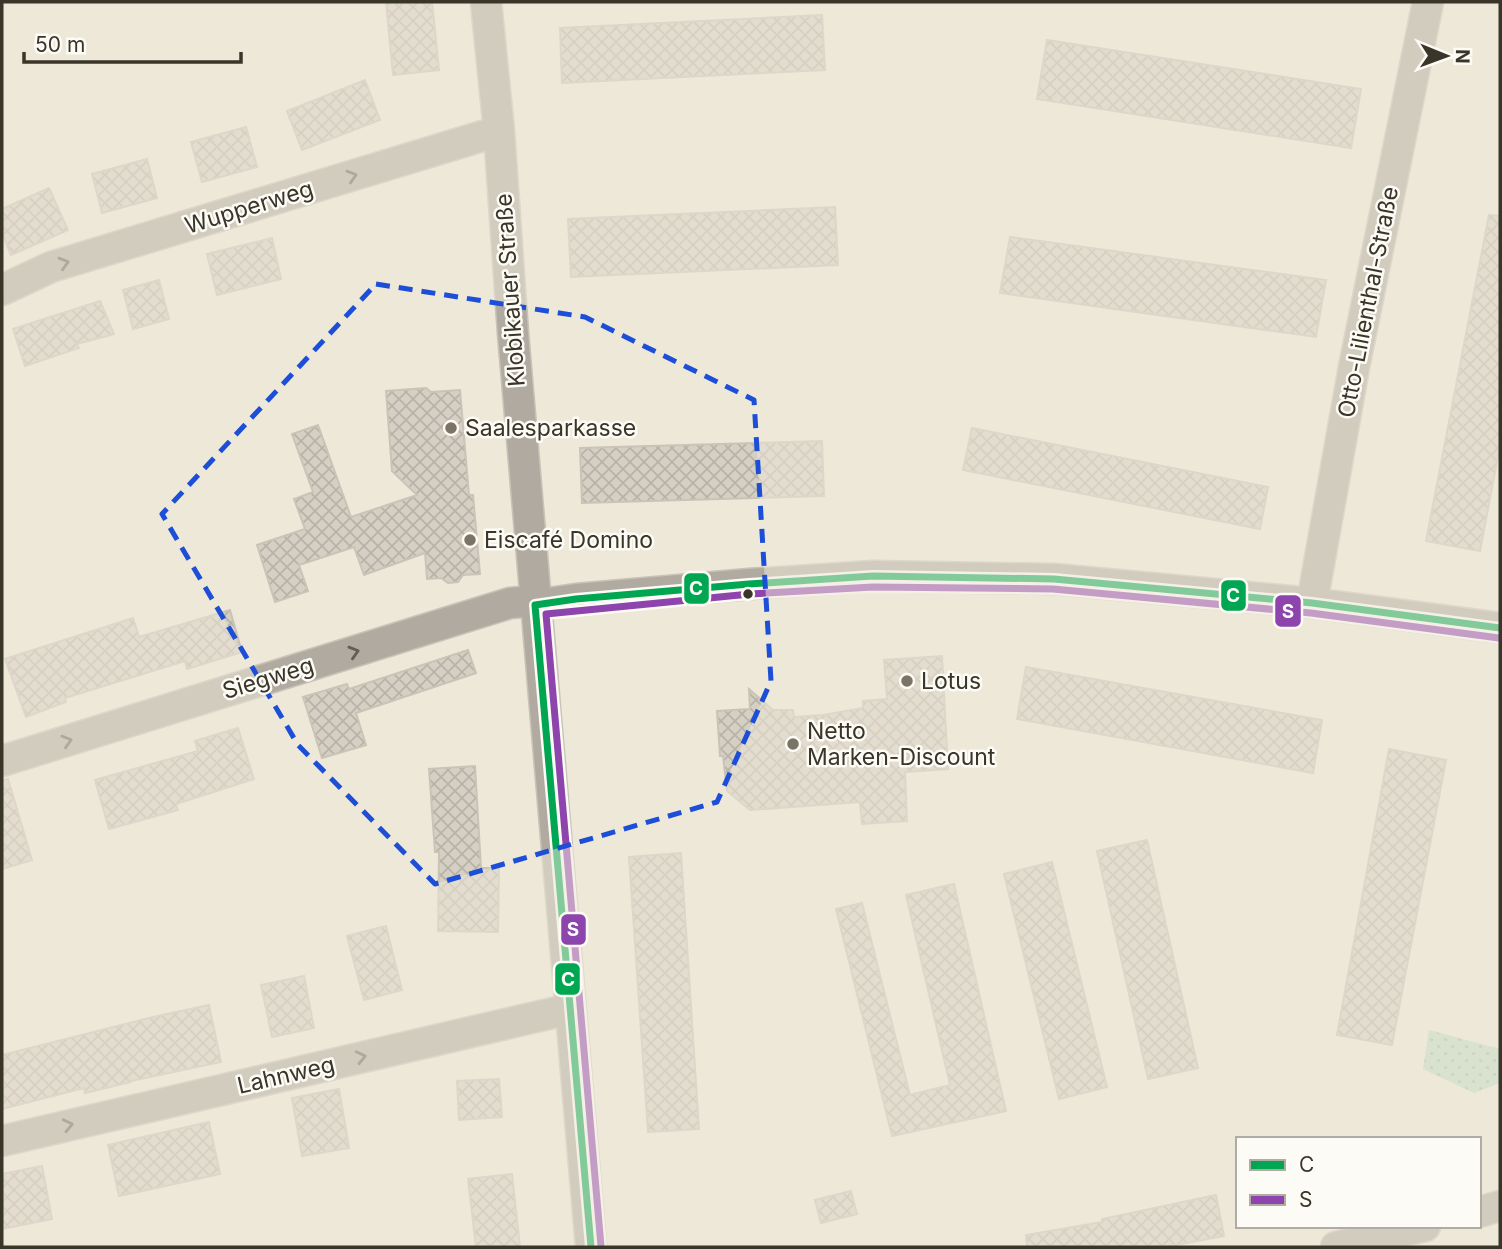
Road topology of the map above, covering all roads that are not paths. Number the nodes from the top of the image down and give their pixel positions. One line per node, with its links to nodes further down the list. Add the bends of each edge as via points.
1 (486, 2): 3 (street, Klobikauer Straße)
2 (1428, 2): 5 (street, Otto-Lilienthal-Straße)
3 (499, 131): 4 (street, Wupperweg, one-way to 3, via 51,267); 6 (street, Klobikauer Straße)
4 (2, 290)
5 (1312, 603): 6 (street, Siegweg, via 1054,579 873,576 589,597); 7 (street, Siegweg)
6 (536, 606): 8 (street, Siegweg, one-way to 6, via 510,603); 9 (street, Klobikauer Straße)
7 (1500, 628)
8 (2, 761)
9 (570, 1009): 10 (street, Lahnweg, one-way to 9); 14 (street, Klobikauer Straße)
10 (2, 1141)
11 (1500, 1206): 12 (street)
12 (1481, 1211)
13 (1417, 1228): 15 (street)
14 (590, 1247)
15 (1336, 1247)

